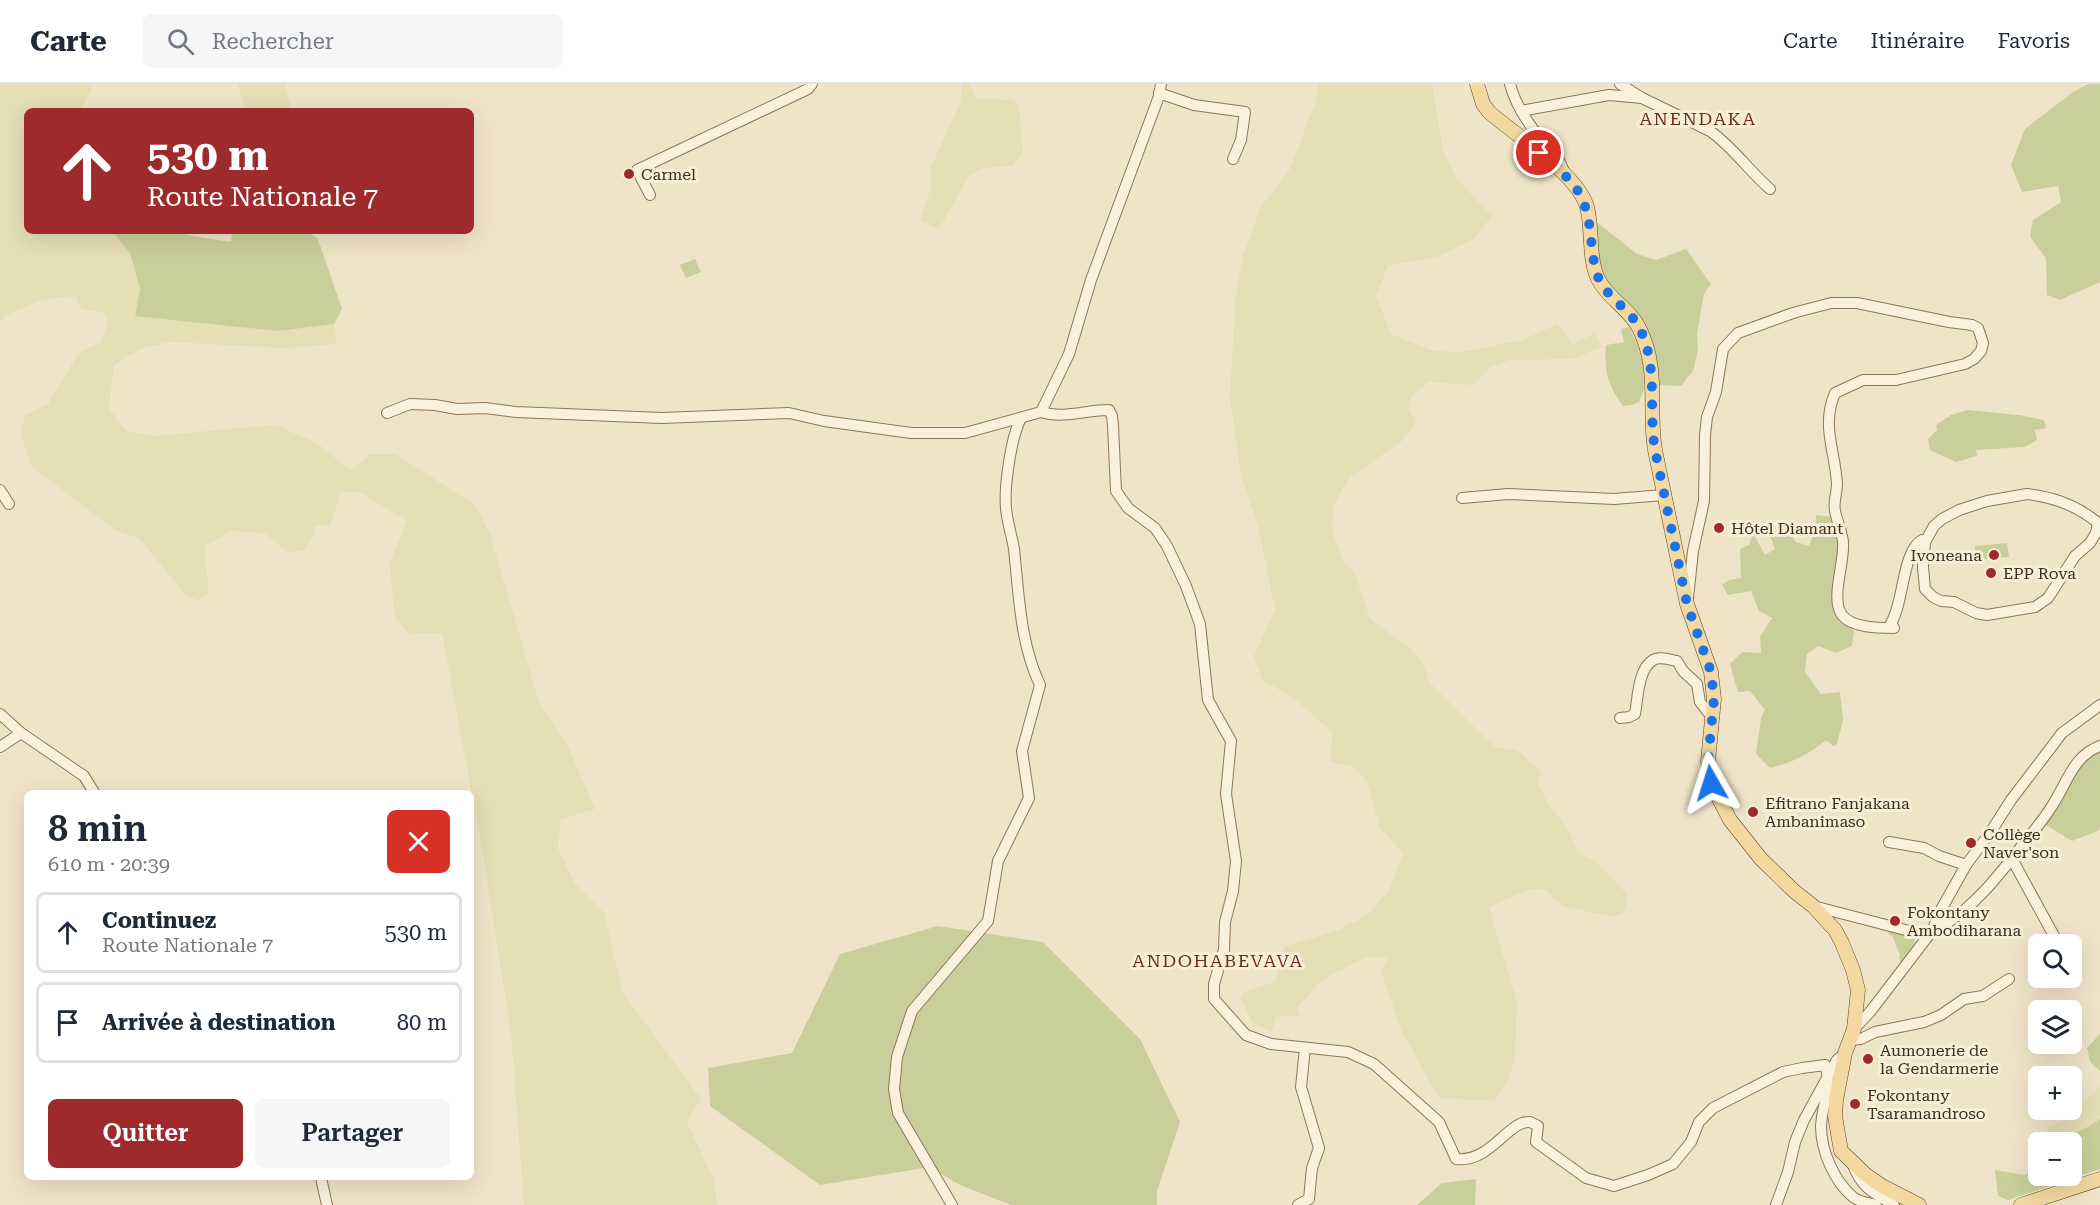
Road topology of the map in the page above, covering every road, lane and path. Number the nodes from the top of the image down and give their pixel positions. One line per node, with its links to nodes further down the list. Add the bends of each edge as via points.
1 (812, 84): 11 (street, via 637,170)
2 (1477, 84): 9 (main road, via 1489,112)
3 (1510, 84): 7 (street)
4 (1620, 84): 6 (street)
5 (1160, 89): 8 (street, via 1194,105 1245,112 1241,140); 12 (street, via 1091,280 1069,354)
6 (1642, 98): 7 (street, via 1609,95); 10 (street, via 1720,138)
7 (1521, 111): 9 (street, via 1560,161)
8 (1233, 159)
9 (1564, 174): 16 (main road, via 1586,204 1599,280 1633,317 1644,339 1653,381 1652,433)
10 (1770, 189)
11 (650, 195)
12 (1041, 412): 14 (street); 38 (street, via 1056,416 1109,410 1116,491 1128,508 1155,528 1186,586 1200,624 1208,700 1231,741 1226,794 1236,861 1214,999 1246,1035 1271,1044)
13 (387, 413): 14 (street, via 410,404 662,418 789,413 911,433 965,433)
14 (1021, 418): 44 (street, via 1014,431 1006,507 1018,600 1032,667 1040,685 1022,751 1029,798 998,861 988,921 912,1011 897,1057 894,1089 898,1113)
15 (0, 490): 18 (street)
16 (1664, 495): 17 (street, via 1614,499 1508,494); 21 (main road)
17 (1462, 498)
18 (9, 504)
19 (2099, 522): 20 (street, via 2059,501 2027,494 1959,510 1934,526); 20 (street, via 2090,543 2075,556 2048,598 2035,607 1987,615 1954,602 1941,602 1925,589)
20 (1925, 542): 21 (street, via 1917,543 1907,562 1891,623 1894,628 1866,626 1842,615 1837,600 1844,553 1835,512 1837,481 1828,412 1835,393 1863,380 1896,380 1965,364 1981,351 1982,335 1972,325 1857,303 1831,303 1738,333 1723,349 1716,392 1707,417 1704,501)
21 (1687, 604): 24 (main road, via 1711,672)
22 (2100, 705): 32 (street, via 2062,733)
23 (0, 714): 26 (street)
24 (1711, 716): 25 (street, via 1700,702 1697,684 1677,661 1658,658 1643,672 1635,714); 33 (main road, via 1708,761 1717,797 1761,859)
25 (1620, 718)
26 (21, 733): 28 (street); 29 (street, via 84,776)
27 (2100, 746): 31 (street, via 2078,760 2052,806)
28 (0, 747)
29 (93, 790)
30 (1889, 842): 32 (street, via 1924,848)
31 (2012, 859): 34 (street, via 1976,899); 35 (street)
32 (1966, 866): 34 (street)
33 (1813, 906): 34 (street, via 1917,933); 37 (main road, via 1835,930 1853,970 1858,990)
34 (1932, 931): 37 (street)
35 (2053, 934)
36 (2009, 979): 37 (street, via 1983,996 1964,999 1924,1022 1875,1032 1861,1039)
37 (1852, 1034): 39 (main road)
38 (1305, 1048): 39 (street, via 1348,1052 1374,1064 1439,1122 1456,1159 1468,1160 1486,1152 1519,1124 1530,1122 1538,1126 1536,1142 1586,1178 1614,1186 1673,1164 1691,1142 1699,1122 1713,1108 1783,1072 1825,1065); 45 (street, via 1301,1087 1319,1148 1312,1168 1310,1199)
39 (1834, 1077): 40 (main road, via 1841,1151); 46 (street, via 1804,1120); 47 (street, via 1821,1127 1827,1157 1838,1181 1855,1199)
40 (1852, 1161): 48 (street, via 1856,1175 1868,1190); 49 (main road, via 1882,1186)
41 (2100, 1179): 50 (main road)
42 (321, 1180): 43 (street)
43 (327, 1205)
44 (952, 1205)
45 (1298, 1205)
46 (1776, 1205)
47 (1875, 1205)
48 (1894, 1205)
49 (1919, 1205)
50 (2021, 1205)

